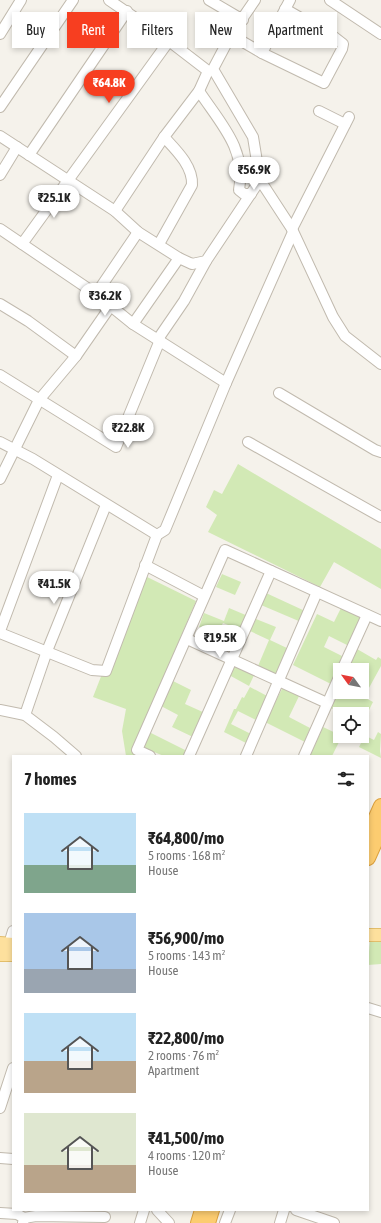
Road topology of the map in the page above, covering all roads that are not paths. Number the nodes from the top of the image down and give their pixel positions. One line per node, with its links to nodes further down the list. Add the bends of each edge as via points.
1 (21, 0): 11 (street)
2 (72, 0): 19 (street)
3 (109, 0): 8 (street)
4 (209, 0): 9 (street)
5 (255, 0): 10 (street)
6 (333, 1): 12 (street)
7 (288, 5): 17 (street); 17 (street, via 343,44 327,80 320,83)
8 (127, 11): 24 (street)
9 (229, 12)
10 (246, 15)
11 (0, 34)
12 (381, 34)
13 (246, 44): 17 (street)
14 (164, 48): 26 (street)
15 (178, 48): 18 (street, via 208,71)
16 (224, 48): 27 (street, via 213,69 252,137)
17 (262, 53)
18 (199, 91): 22 (street); 28 (street, via 236,149 242,177 240,190 244,194)
19 (0, 107)
20 (319, 111): 31 (street, via 347,120)
21 (0, 136): 23 (street)
22 (164, 137): 29 (street); 34 (street, via 186,164 192,185)
23 (17, 147): 24 (street); 25 (street)
24 (29, 155): 26 (street)
25 (0, 175)
26 (68, 180): 29 (street); 33 (street)
27 (260, 180): 28 (street); 31 (street)
28 (251, 194): 36 (street)
29 (115, 211): 32 (street)
30 (0, 229): 33 (street)
31 (293, 230): 43 (street, via 333,318 345,336); 45 (street)
32 (138, 232): 34 (street); 37 (street)
33 (22, 244): 37 (street)
34 (159, 244): 35 (street)
35 (179, 258): 36 (street, via 192,264); 40 (street)
36 (206, 261): 41 (street)
37 (96, 294): 39 (street)
38 (0, 304): 42 (street)
39 (110, 307): 40 (street); 42 (street)
40 (133, 324): 41 (street)
41 (159, 339): 45 (street); 47 (street, via 116,447)
42 (76, 356): 47 (street)
43 (381, 364)
44 (0, 375): 47 (street)
45 (226, 383): 56 (street, via 165,530)
46 (279, 394): 51 (street)
47 (39, 400): 50 (street)
48 (0, 442): 50 (street)
49 (248, 442): 55 (street)
50 (13, 450): 52 (street); 53 (street)
51 (381, 452)
52 (58, 475): 54 (street); 63 (street)
53 (0, 479)
54 (106, 505): 56 (street); 65 (street)
55 (381, 517)
56 (157, 535): 57 (street)
57 (145, 565): 60 (street); 65 (street, via 106,671 92,670)
58 (271, 571): 59 (street); 60 (street, via 225,550); 66 (street)
59 (317, 592): 61 (street); 68 (street)
60 (204, 596): 64 (street)
61 (367, 615): 62 (street); 67 (street)
62 (381, 621)
63 (0, 632): 65 (street)
64 (188, 638): 66 (street); 74 (street, via 137,750)
65 (47, 651): 72 (street)
66 (232, 659): 68 (street); 75 (street)
67 (345, 663)
68 (279, 680): 70 (street); 76 (street)
69 (333, 690): 70 (street)
70 (327, 703): 77 (street)
71 (0, 710): 72 (street)
72 (25, 715): 73 (street)
73 (75, 755)
74 (148, 755)
75 (189, 755)
76 (246, 755)
77 (304, 755)
78 (381, 806): 80 (highway)
79 (381, 829): 81 (highway)
80 (369, 833)
81 (369, 856)
82 (12, 933): 85 (street)
83 (369, 935): 84 (main road)
84 (381, 935)
85 (7, 944)
86 (0, 955): 87 (main road)
87 (12, 955)
88 (369, 1008): 89 (street)
89 (381, 1012)
90 (12, 1071): 91 (street)
91 (0, 1108)
92 (0, 1158): 93 (street)
93 (12, 1159)
94 (144, 1211): 106 (street)
95 (158, 1211): 107 (street)
96 (202, 1211): 108 (highway)
97 (213, 1211): 109 (highway)
98 (216, 1211): 102 (street)
99 (284, 1211): 110 (street)
100 (298, 1211): 104 (street)
101 (0, 1213): 105 (street, via 17,1214)
102 (228, 1216)
103 (105, 1217): 105 (street, via 36,1216)
104 (310, 1219): 111 (street)
105 (23, 1221)
106 (140, 1223)
107 (169, 1223)
108 (198, 1223)
109 (208, 1223)
110 (280, 1223)
111 (334, 1223)

